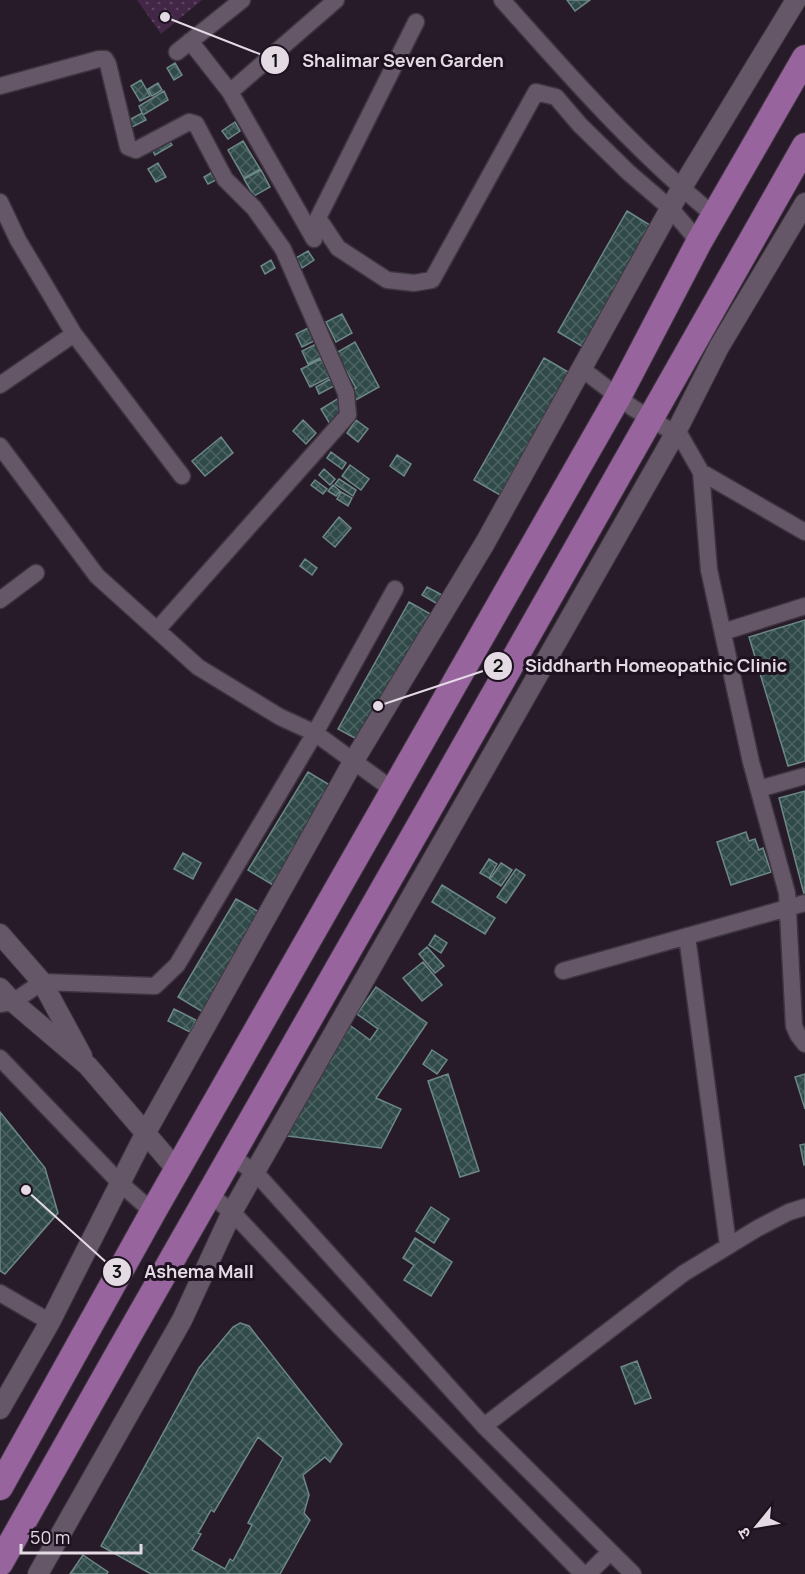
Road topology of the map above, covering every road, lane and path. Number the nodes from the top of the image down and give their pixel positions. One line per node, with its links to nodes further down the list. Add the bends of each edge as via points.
1 (242, 0): 8 (street, via 184,46)
2 (336, 0): 8 (street)
3 (502, 0): 10 (street, via 578,85)
4 (796, 0): 10 (street)
5 (416, 22): 13 (street, via 318,218 338,248 387,280 432,280 536,92 556,97 628,172)
6 (805, 58): 14 (main road)
7 (0, 86): 31 (street, via 105,59 128,147 136,150 189,122 196,124 225,178 254,208 283,249 346,393 348,415)
8 (230, 92): 15 (street)
9 (805, 146): 21 (main road)
10 (681, 189): 13 (street); 14 (street)
11 (0, 202): 17 (street)
12 (805, 203): 22 (street, via 719,347)
13 (671, 209): 16 (street); 18 (street)
14 (715, 216): 16 (main road)
15 (314, 239)
16 (699, 242): 20 (main road)
17 (74, 334): 19 (street); 25 (street)
18 (582, 369): 20 (street); 34 (street, via 485,543)
19 (0, 385)
20 (618, 397): 21 (street); 37 (main road)
21 (650, 419): 22 (street); 38 (main road)
22 (675, 434): 24 (street, via 681,437); 39 (street)
23 (0, 446): 31 (street, via 97,576)
24 (701, 472): 26 (street); 32 (street, via 709,570)
25 (182, 476)
26 (805, 532)
27 (36, 573): 29 (street)
28 (395, 589): 33 (street)
29 (0, 600)
30 (805, 606): 32 (street)
31 (157, 630): 33 (street, via 198,667 280,717)
32 (723, 632): 36 (street)
33 (315, 733): 34 (street); 45 (street, via 177,965 155,986)
34 (353, 762): 37 (street); 50 (street)
35 (805, 776): 36 (street)
36 (759, 789): 41 (street, via 787,893)
37 (393, 790): 52 (main road)
38 (426, 815): 39 (street); 51 (main road)
39 (449, 829): 53 (street)
40 (805, 903): 41 (street)
41 (787, 908): 43 (street); 47 (street, via 794,1026)
42 (0, 934): 45 (street)
43 (687, 936): 44 (street); 59 (street)
44 (563, 971)
45 (42, 982): 46 (street); 49 (street)
46 (4, 998): 49 (street)
47 (804, 1043)
48 (0, 1058): 54 (street)
49 (88, 1066): 50 (street)
50 (145, 1134): 52 (street); 54 (street)
51 (230, 1156): 53 (street); 55 (main road)
52 (177, 1170): 57 (main road)
53 (255, 1172): 58 (street); 63 (street)
54 (121, 1184): 57 (street); 61 (street)
55 (209, 1194): 58 (street); 66 (main road)
56 (805, 1207): 59 (street)
57 (153, 1212): 64 (main road)
58 (232, 1212): 67 (street, via 182,1320); 68 (street)
59 (728, 1245): 63 (street, via 684,1273)
60 (0, 1293): 61 (street)
61 (50, 1322): 62 (street)
62 (3, 1396)
63 (484, 1426): 65 (street)
64 (0, 1486)
65 (610, 1552): 69 (street); 70 (street)
66 (0, 1563)
67 (38, 1574)
68 (583, 1574)
69 (588, 1574)
70 (633, 1574)

